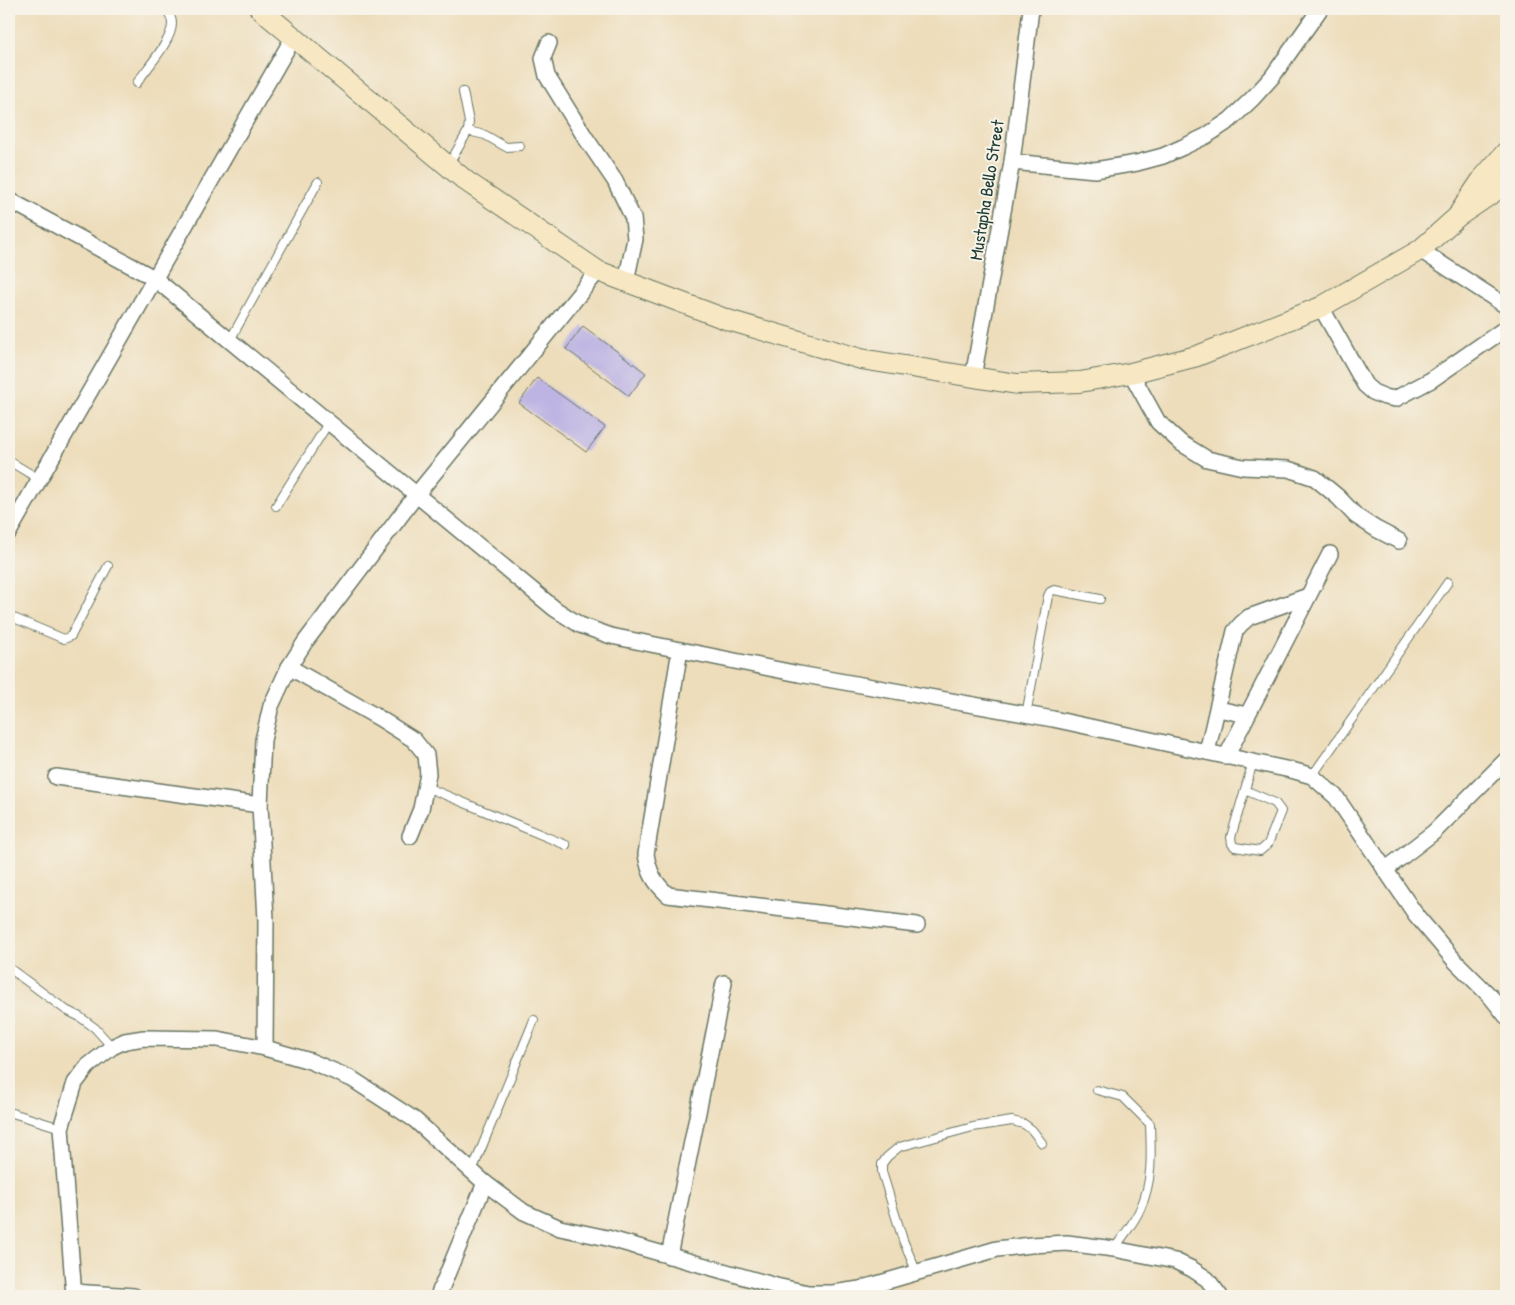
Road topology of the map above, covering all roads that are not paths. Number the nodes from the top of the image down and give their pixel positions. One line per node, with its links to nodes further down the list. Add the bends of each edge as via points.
1 (166, 9): 7 (lane, via 172,24 170,34)
2 (260, 9): 5 (street)
3 (1031, 9): 12 (street, Mustapha Bello Street)
4 (1320, 9): 12 (street, via 1272,77 1230,120 1206,136 1163,156 1095,170)
5 (293, 38): 13 (street); 20 (street)
6 (549, 43): 21 (street, via 543,58 547,76 615,181 632,218 635,239)
7 (137, 83)
8 (463, 92): 9 (lane)
9 (468, 131): 10 (lane, via 485,135 506,147); 13 (lane)
10 (520, 146)
11 (1506, 152): 17 (street, via 1483,178)
12 (1012, 162): 27 (street, Mustapha Bello Street)
13 (448, 166): 19 (street)
14 (1506, 180): 17 (street, via 1487,198)
15 (318, 182): 25 (lane)
16 (9, 200): 20 (street)
17 (1457, 217): 18 (street)
18 (1420, 250): 22 (street); 23 (street)
19 (598, 271): 21 (street); 31 (street)
20 (154, 278): 25 (street); 30 (street)
21 (626, 281): 27 (street, via 728,320 861,359)
22 (1506, 306)
23 (1320, 307): 24 (street, via 1365,385 1385,398 1395,399 1431,380); 26 (street, via 1197,356)
24 (1506, 328)
25 (230, 340): 28 (street)
26 (1131, 373): 27 (street, via 1080,382 1017,384); 34 (street, via 1158,422 1181,443 1207,459 1244,467 1288,469 1315,478 1356,516)
27 (973, 377)
28 (329, 422): 31 (street); 32 (lane)
29 (9, 461): 30 (lane)
30 (39, 479): 33 (street)
31 (417, 494): 41 (street, via 555,609 580,625 611,636); 42 (street)
32 (276, 506)
33 (9, 532)
34 (1398, 541)
35 (1330, 554): 38 (street)
36 (108, 566): 40 (lane, via 71,636 64,639)
37 (1448, 582): 50 (lane)
38 (1308, 596): 43 (street, via 1249,617 1235,631); 45 (street)
39 (1100, 599): 44 (lane, via 1054,590 1050,592)
40 (9, 616)
41 (680, 650): 44 (street); 58 (street, via 646,854 655,883 668,895)
42 (289, 667): 52 (street, via 414,740 426,755); 54 (street, via 271,706 263,740)
43 (1218, 709): 45 (street); 46 (street)
44 (1026, 715): 46 (street)
45 (1248, 715): 47 (street)
46 (1207, 752): 47 (street)
47 (1226, 756): 49 (street)
48 (1506, 760): 57 (street, via 1434,832)
49 (1253, 762): 50 (street); 53 (lane)
50 (1312, 776): 57 (street, via 1336,797)
51 (56, 777): 54 (street)
52 (426, 787): 55 (street, via 422,809); 56 (lane)
53 (1245, 790): 53 (lane, via 1231,837 1232,844 1260,851 1268,844 1281,811 1275,803)
54 (260, 805): 64 (street, via 266,920)
55 (410, 836)
56 (566, 845)
57 (1385, 870): 61 (street, via 1416,915)
58 (917, 925)
59 (9, 968): 63 (lane, via 88,1023)
60 (724, 983): 72 (street)
61 (1506, 1016)
62 (534, 1020): 69 (lane)
63 (112, 1047): 64 (street, via 144,1038 217,1039); 67 (street, via 88,1066 76,1084)
64 (265, 1048): 69 (street, via 310,1061 352,1079 415,1120)
65 (1097, 1090): 71 (lane, via 1123,1097 1150,1124 1152,1159 1149,1187 1141,1209)
66 (9, 1112): 67 (lane)
67 (60, 1128): 75 (street)
68 (1042, 1143): 73 (lane, via 1024,1124 1012,1121 973,1127 898,1147 887,1157 882,1164 882,1172)
69 (472, 1171): 70 (street)
70 (485, 1183): 72 (street, via 524,1212 560,1228); 77 (street)
71 (1114, 1249): 73 (street, via 1067,1243 997,1249); 78 (street, via 1175,1260 1207,1279)
72 (670, 1256): 74 (street)
73 (917, 1273): 74 (street, via 833,1293)
74 (775, 1291)
75 (73, 1294): 76 (street)
76 (134, 1296)
77 (438, 1296)
78 (1220, 1296)

